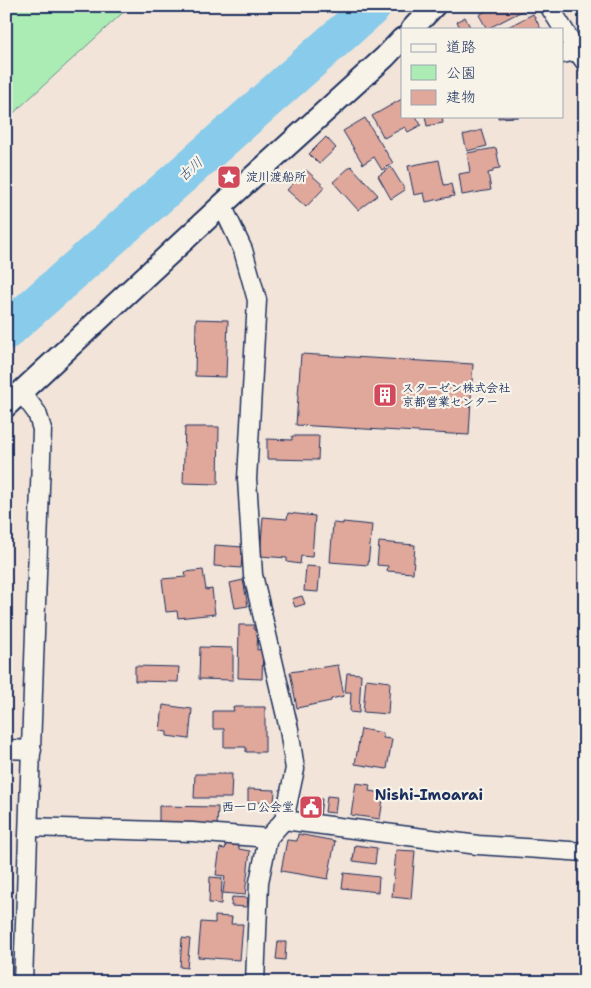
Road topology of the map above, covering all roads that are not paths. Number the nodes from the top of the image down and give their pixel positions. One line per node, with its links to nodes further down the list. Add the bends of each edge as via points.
1 (434, 6): 3 (street)
2 (548, 6): 4 (street)
3 (413, 28)
4 (560, 28)
5 (564, 36): 7 (street)
6 (400, 44): 8 (street)
7 (575, 56)
8 (222, 204): 9 (street); 12 (street, via 243,250 257,300 247,479 254,575 295,769)
9 (14, 400): 11 (street, via 37,412 42,429)
10 (6, 749): 11 (street)
11 (32, 750): 13 (street)
12 (284, 820): 14 (street); 15 (street, via 478,845)
13 (29, 827): 14 (street); 16 (street)
14 (268, 838): 17 (street, via 259,882)
15 (585, 852)
16 (23, 982)
17 (255, 982)

